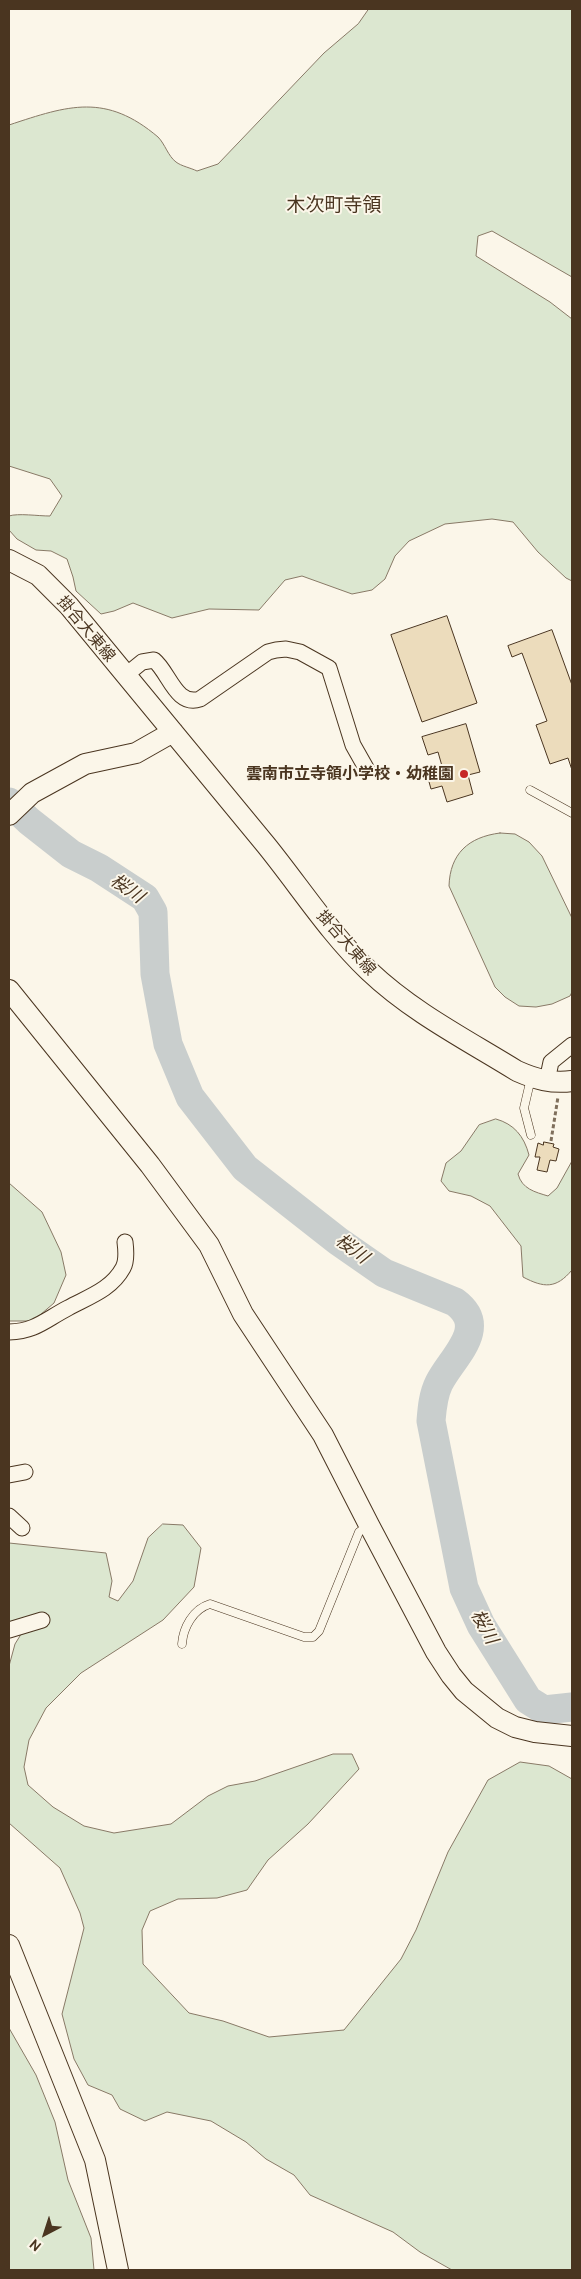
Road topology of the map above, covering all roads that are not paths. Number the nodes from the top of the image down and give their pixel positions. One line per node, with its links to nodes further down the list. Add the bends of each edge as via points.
1 (9, 560): 2 (street, 掛合大東線, via 38,575 53,589)
2 (126, 675): 3 (street, 掛合大東線); 4 (street, via 142,662 154,660 161,665 180,694 194,701 268,652 286,649 300,652 329,668 353,744)
3 (173, 732): 6 (street, via 136,753 85,764 32,793); 11 (street, 掛合大東線, via 369,971 429,1017 516,1071)
4 (366, 768)
5 (530, 790): 7 (lane)
6 (14, 810)
7 (572, 814)
8 (9, 990): 18 (street, via 150,1165 209,1245 243,1314 324,1435)
9 (572, 1045): 11 (street, via 551,1062)
10 (572, 1081): 11 (street, 掛合大東線)
11 (545, 1085): 12 (lane, via 524,1108)
12 (531, 1135)
13 (125, 1242): 14 (street, via 124,1267 109,1286 37,1327 24,1332)
14 (9, 1332)
15 (25, 1472): 16 (street)
16 (9, 1475)
17 (9, 1516): 19 (street)
18 (369, 1525): 22 (lane, via 359,1532 319,1631 313,1637 304,1637 210,1604 200,1608 186,1625); 23 (street, via 436,1652 464,1691 496,1718 515,1727)
19 (22, 1528)
20 (42, 1620): 21 (street)
21 (9, 1630)
22 (182, 1644)
23 (572, 1736)
24 (9, 1945): 25 (street, via 95,2160)
25 (118, 2270)

